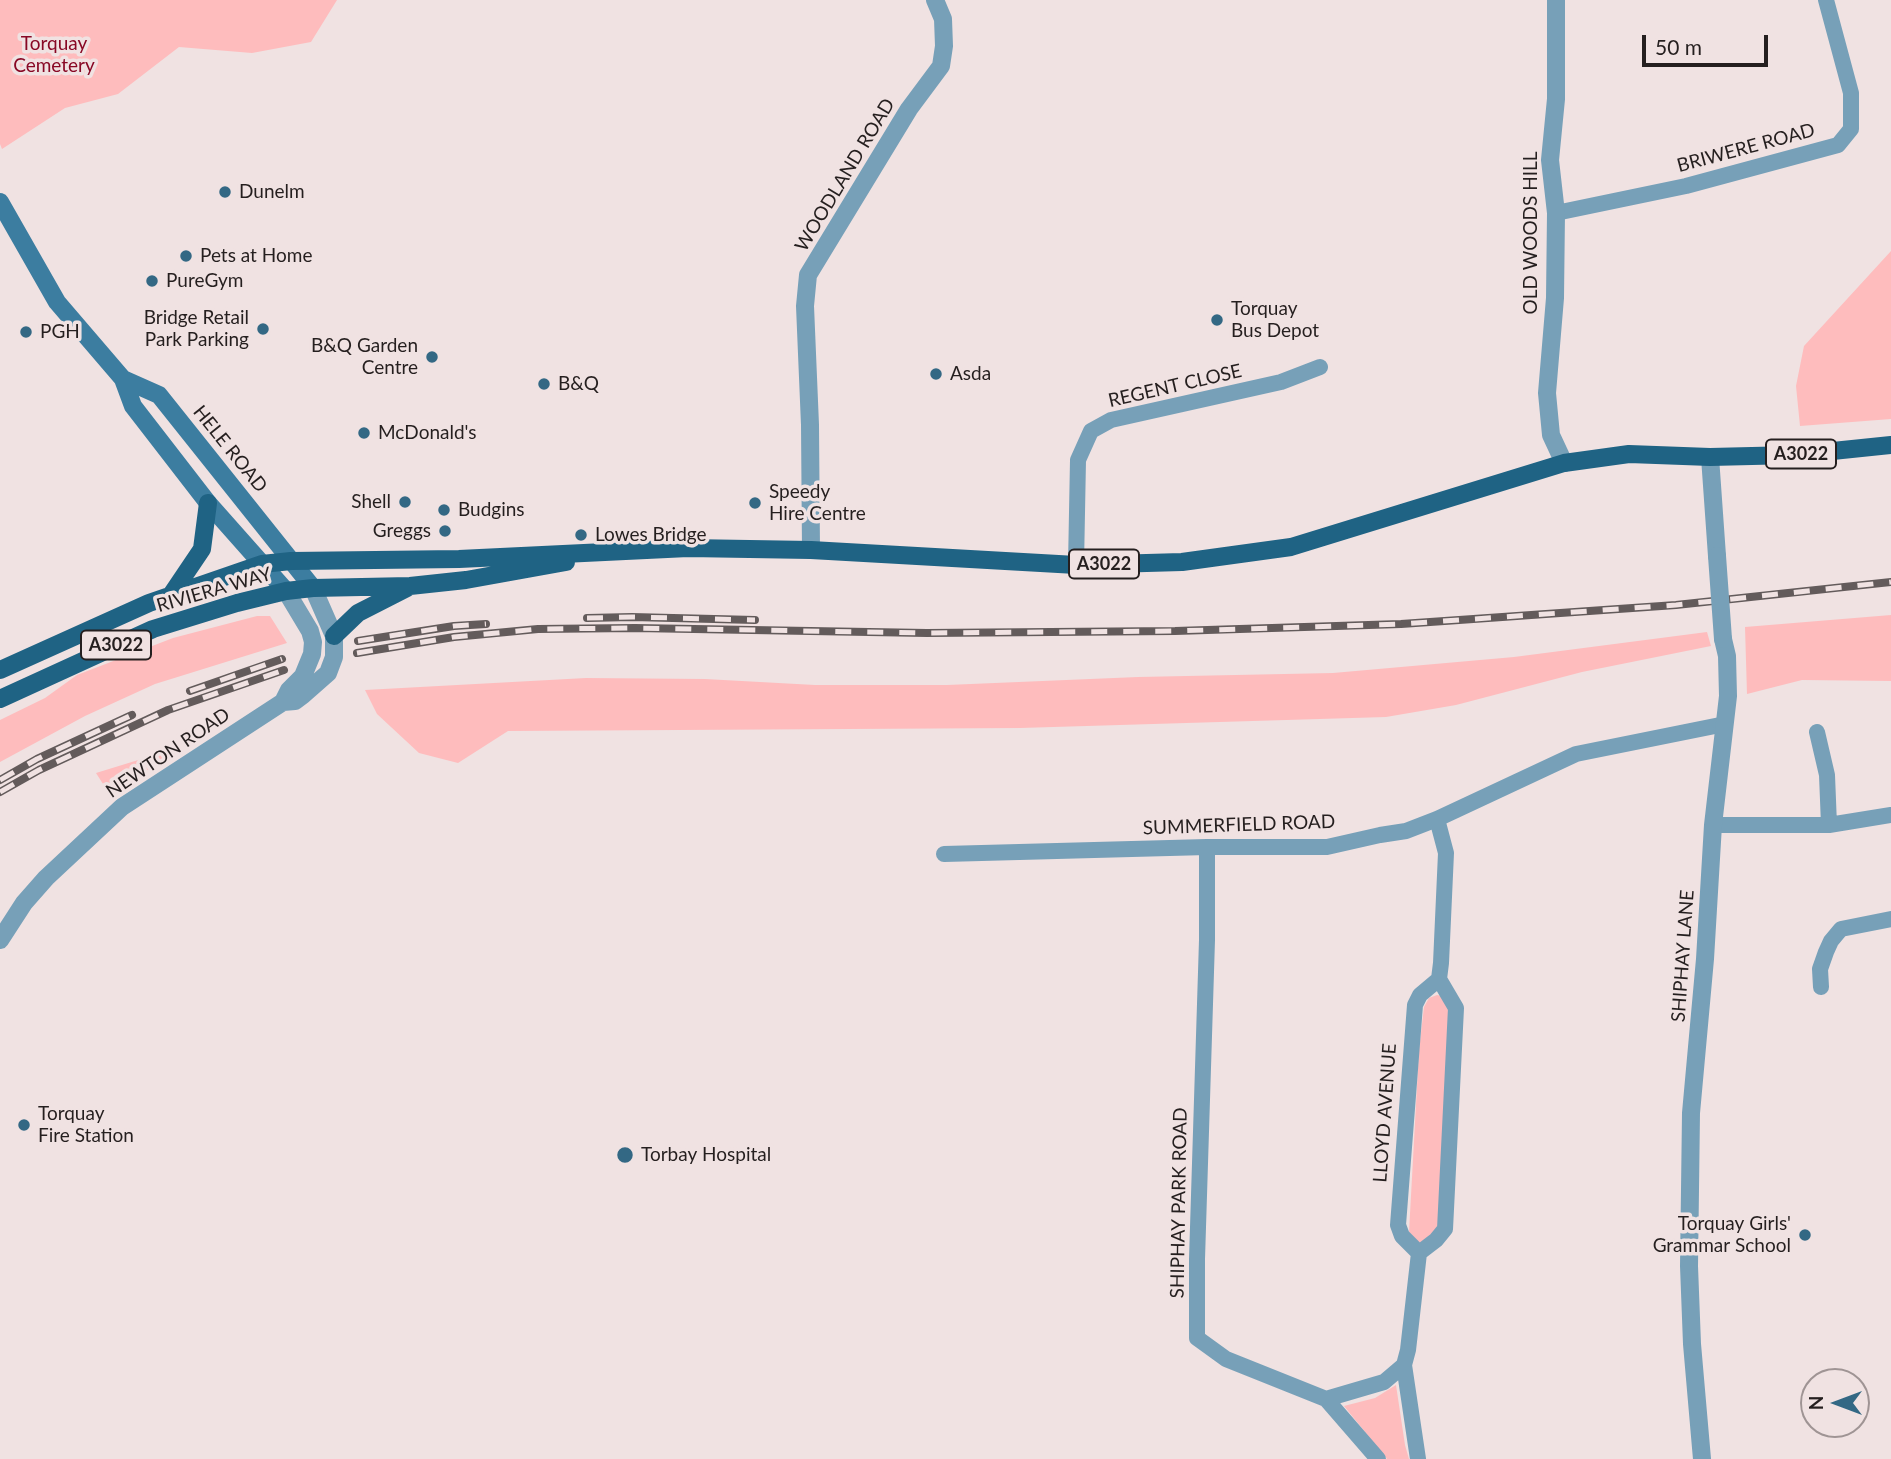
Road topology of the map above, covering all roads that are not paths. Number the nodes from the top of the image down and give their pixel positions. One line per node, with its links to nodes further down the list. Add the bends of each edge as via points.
1 (934, 0): 13 (street, WOODLAND ROAD, via 943,19 940,66 808,275)
2 (1556, 0): 5 (street, OLD WOODS HILL, via 1550,160)
3 (1826, 0): 5 (street, BRIWERE ROAD, via 1851,93 1851,129 1838,145 1686,186)
4 (0, 202): 7 (main road, HELE ROAD, via 57,302)
5 (1556, 213): 10 (street, OLD WOODS HILL, via 1547,393 1551,435)
6 (1320, 367): 16 (street, REGENT CLOSE, via 1281,383 1111,420 1091,431 1078,460)
7 (123, 379): 11 (main road, HELE ROAD, via 132,406); 14 (main road, HELE ROAD, via 159,396)
8 (1891, 446): 9 (main road, A3022)
9 (1710, 457): 10 (main road, A3022, via 1629,454); 25 (street, SHIPHAY LANE, bridge, via 1727,656)
10 (1564, 463): 16 (main road, A3022, via 1291,547 1182,562)
11 (208, 503): 15 (main road, HELE ROAD); 20 (main road, via 202,549)
12 (631, 549): 13 (main road, A3022); 14 (main road, A3022, via 444,560); 17 (main road, A3022, via 528,570)
13 (811, 550): 16 (main road, A3022)
14 (291, 561): 15 (main road, A3022); 18 (main road, HELE ROAD)
15 (262, 564): 19 (main road, HELE ROAD); 20 (main road, RIVIERA WAY / A3022)
16 (1076, 565)
17 (410, 586): 18 (main road, A3022); 21 (main road, via 358,613)
18 (313, 588): 19 (main road, A3022); 21 (street)
19 (286, 591): 23 (main road, RIVIERA WAY / A3022, via 153,629); 24 (street, NEWTON ROAD, via 313,642 303,676)
20 (170, 595): 22 (main road, RIVIERA WAY / A3022)
21 (334, 636): 24 (street, NEWTON ROAD, via 328,673 295,701)
22 (0, 670)
23 (0, 699)
24 (283, 702): 34 (street, NEWTON ROAD, via 122,807 46,878)
25 (1725, 724): 28 (street, SUMMERFIELD ROAD, via 1576,754); 29 (street, SHIPHAY LANE)
26 (1817, 732): 30 (street, via 1827,775)
27 (1891, 814): 30 (street)
28 (1437, 819): 31 (street, SUMMERFIELD ROAD, via 1406,831 1327,848); 35 (street, via 1446,853)
29 (1713, 825): 30 (street); 42 (street, SHIPHAY LANE, via 1691,1113 1689,1266)
30 (1829, 825)
31 (1207, 847): 32 (street, SUMMERFIELD ROAD); 39 (street, SHIPHAY PARK ROAD, via 1197,1338 1226,1359)
32 (944, 854)
33 (1891, 919): 36 (street, via 1841,929 1826,952)
34 (0, 940)
35 (1439, 979): 37 (street, via 1456,1008 1445,1229); 37 (street, LLOYD AVENUE, via 1415,1005 1398,1225 1402,1236)
36 (1821, 987)
37 (1419, 1252): 38 (street)
38 (1404, 1365): 39 (street, via 1384,1382); 41 (street)
39 (1326, 1399): 40 (street, SHIPHAY PARK ROAD)
40 (1378, 1459)
41 (1418, 1459)
42 (1702, 1459)

